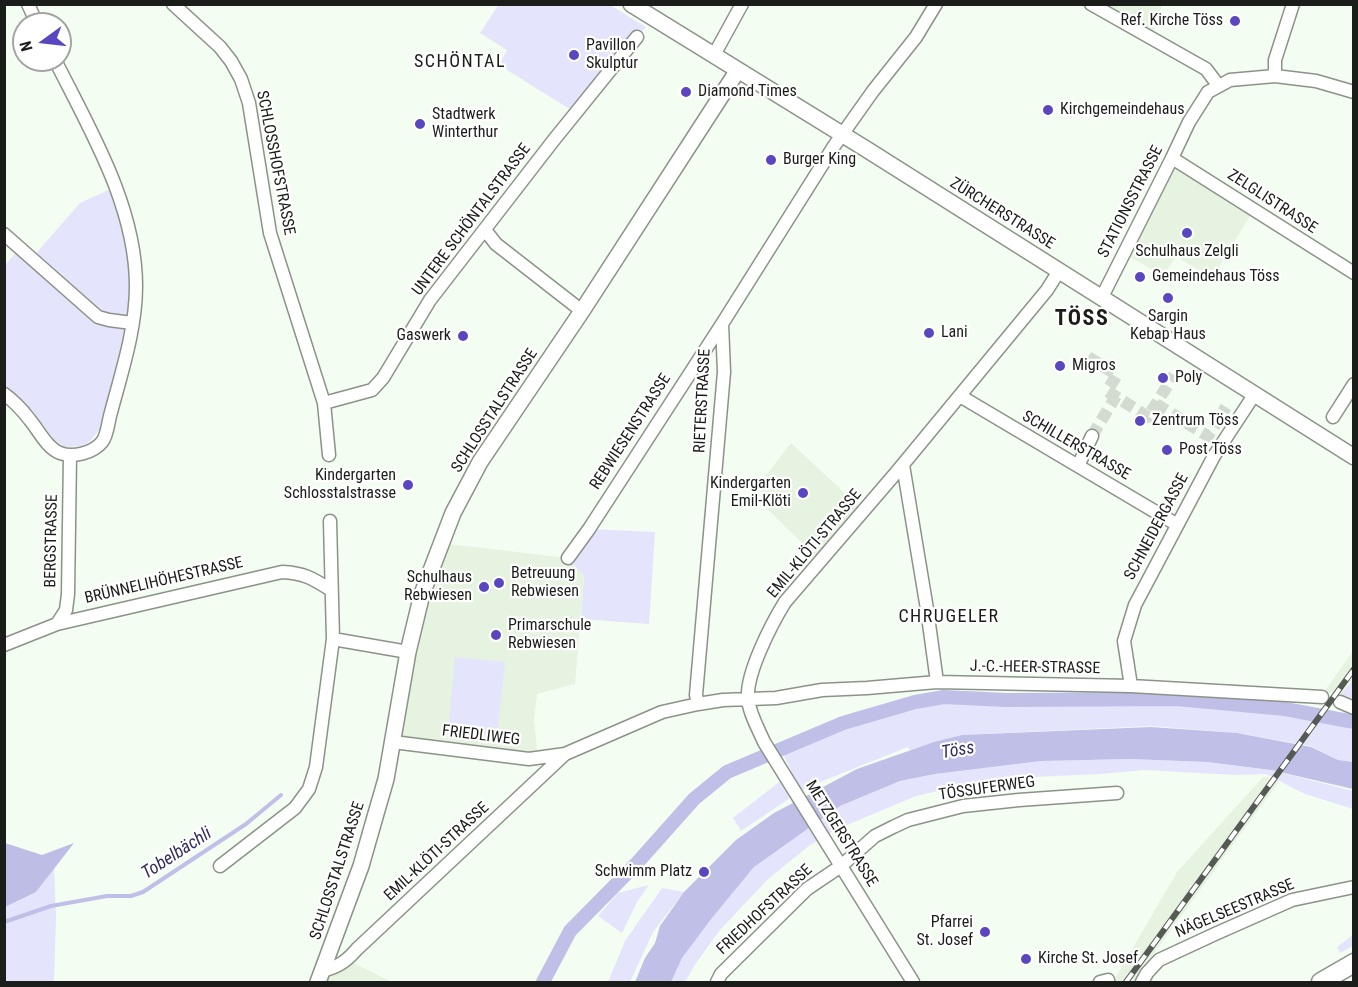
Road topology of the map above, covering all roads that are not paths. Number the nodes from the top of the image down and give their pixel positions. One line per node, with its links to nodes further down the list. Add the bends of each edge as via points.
1 (174, 4): 28 (street, SCHLOSSHOFSTRASSE, via 220,47 241,79 249,103 270,233)
2 (631, 4): 8 (main road, ZÜRCHERSTRASSE)
3 (742, 4): 8 (street)
4 (936, 4): 14 (street, via 916,37)
5 (1091, 4): 12 (street, via 1206,69)
6 (1293, 4): 11 (street, via 1275,60)
7 (637, 37): 16 (street, UNTERE SCHÖNTALSTRASSE)
8 (714, 55): 9 (main road, ZÜRCHERSTRASSE)
9 (738, 70): 14 (main road, ZÜRCHERSTRASSE); 21 (main road, SCHLOSSTALSTRASSE)
10 (61, 72): 22 (street, via 123,206 136,286)
11 (1275, 76): 12 (street, via 1243,78); 13 (street, via 1316,81)
12 (1218, 85): 15 (street, STATIONSSTRASSE, via 1197,107)
13 (1353, 92)
14 (842, 134): 18 (main road, ZÜRCHERSTRASSE); 23 (street)
15 (1172, 158): 19 (street, ZELGLISTRASSE); 20 (street, STATIONSSTRASSE)
16 (485, 230): 21 (street, via 496,244); 28 (street, UNTERE SCHÖNTALSTRASSE, via 430,300 372,390)
17 (4, 234): 22 (street, via 98,317)
18 (1059, 271): 20 (main road, ZÜRCHERSTRASSE); 27 (street, EMIL-KLÖTI-STRASSE)
19 (1353, 273)
20 (1102, 297): 26 (main road, ZÜRCHERSTRASSE)
21 (582, 311): 43 (main road, SCHLOSSTALSTRASSE, via 480,462 453,513 422,594)
22 (132, 322): 32 (street, via 103,441 94,449)
23 (722, 324): 38 (street, REBWIESENSTRASSE); 49 (street, RIETERSTRASSE, via 724,372)
24 (1353, 384): 29 (street)
25 (4, 394): 32 (street, via 47,443 58,453)
26 (1254, 395): 33 (main road, ZÜRCHERSTRASSE); 37 (street, SCHNEIDERGASSE)
27 (960, 396): 34 (street, EMIL-KLÖTI-STRASSE); 35 (street, SCHILLERSTRASSE)
28 (324, 403): 31 (street, SCHLOSSHOFSTRASSE)
29 (1333, 417)
30 (1092, 436): 35 (street)
31 (329, 455)
32 (70, 456): 40 (street, BERGSTRASSE, via 68,594 66,610)
33 (1353, 457)
34 (903, 465): 44 (street); 47 (street, EMIL-KLÖTI-STRASSE, via 785,602 768,629)
35 (1078, 466): 37 (street, SCHILLERSTRASSE)
36 (330, 521): 39 (street)
37 (1176, 524): 45 (street, SCHNEIDERGASSE, via 1135,605 1124,641)
38 (568, 558)
39 (331, 590): 40 (street, BRÜNNELIHÖHESTRASSE, via 308,576 282,572); 41 (street)
40 (57, 624): 42 (street, BRÜNNELIHÖHESTRASSE)
41 (333, 639): 43 (street); 54 (street, via 316,767 309,789 295,808)
42 (4, 645)
43 (408, 652): 51 (main road, SCHLOSSTALSTRASSE)
44 (937, 682): 45 (street, J.-C.-HEER-STRASSE); 47 (street, J.-C.-HEER-STRASSE)
45 (1131, 686): 46 (street, J.-C.-HEER-STRASSE)
46 (1322, 697)
47 (748, 699): 49 (street, EMIL-KLÖTI-STRASSE); 55 (street, METZGERSTRASSE, via 764,742)
48 (1340, 702): 50 (street)
49 (698, 704): 52 (street, EMIL-KLÖTI-STRASSE, via 662,712)
50 (1353, 708)
51 (393, 742): 52 (street, FRIEDLIWEG, via 529,759); 58 (main road, SCHLOSSTALSTRASSE, via 361,866)
52 (565, 754): 58 (street, EMIL-KLÖTI-STRASSE, via 347,960)
53 (1117, 793): 55 (street, TÖSSUFERWEG, via 963,806 908,820 875,836)
54 (220, 866)
55 (841, 866): 59 (street, FRIEDHOFSTRASSE, via 807,889); 60 (street, METZGERSTRASSE)
56 (1353, 887): 61 (street, NÄGELSEESTRASSE, via 1292,900 1215,934 1159,960)
57 (1353, 963): 62 (highway)
58 (320, 977)
59 (717, 982)
60 (913, 982)
61 (1142, 982)
62 (1321, 982)

